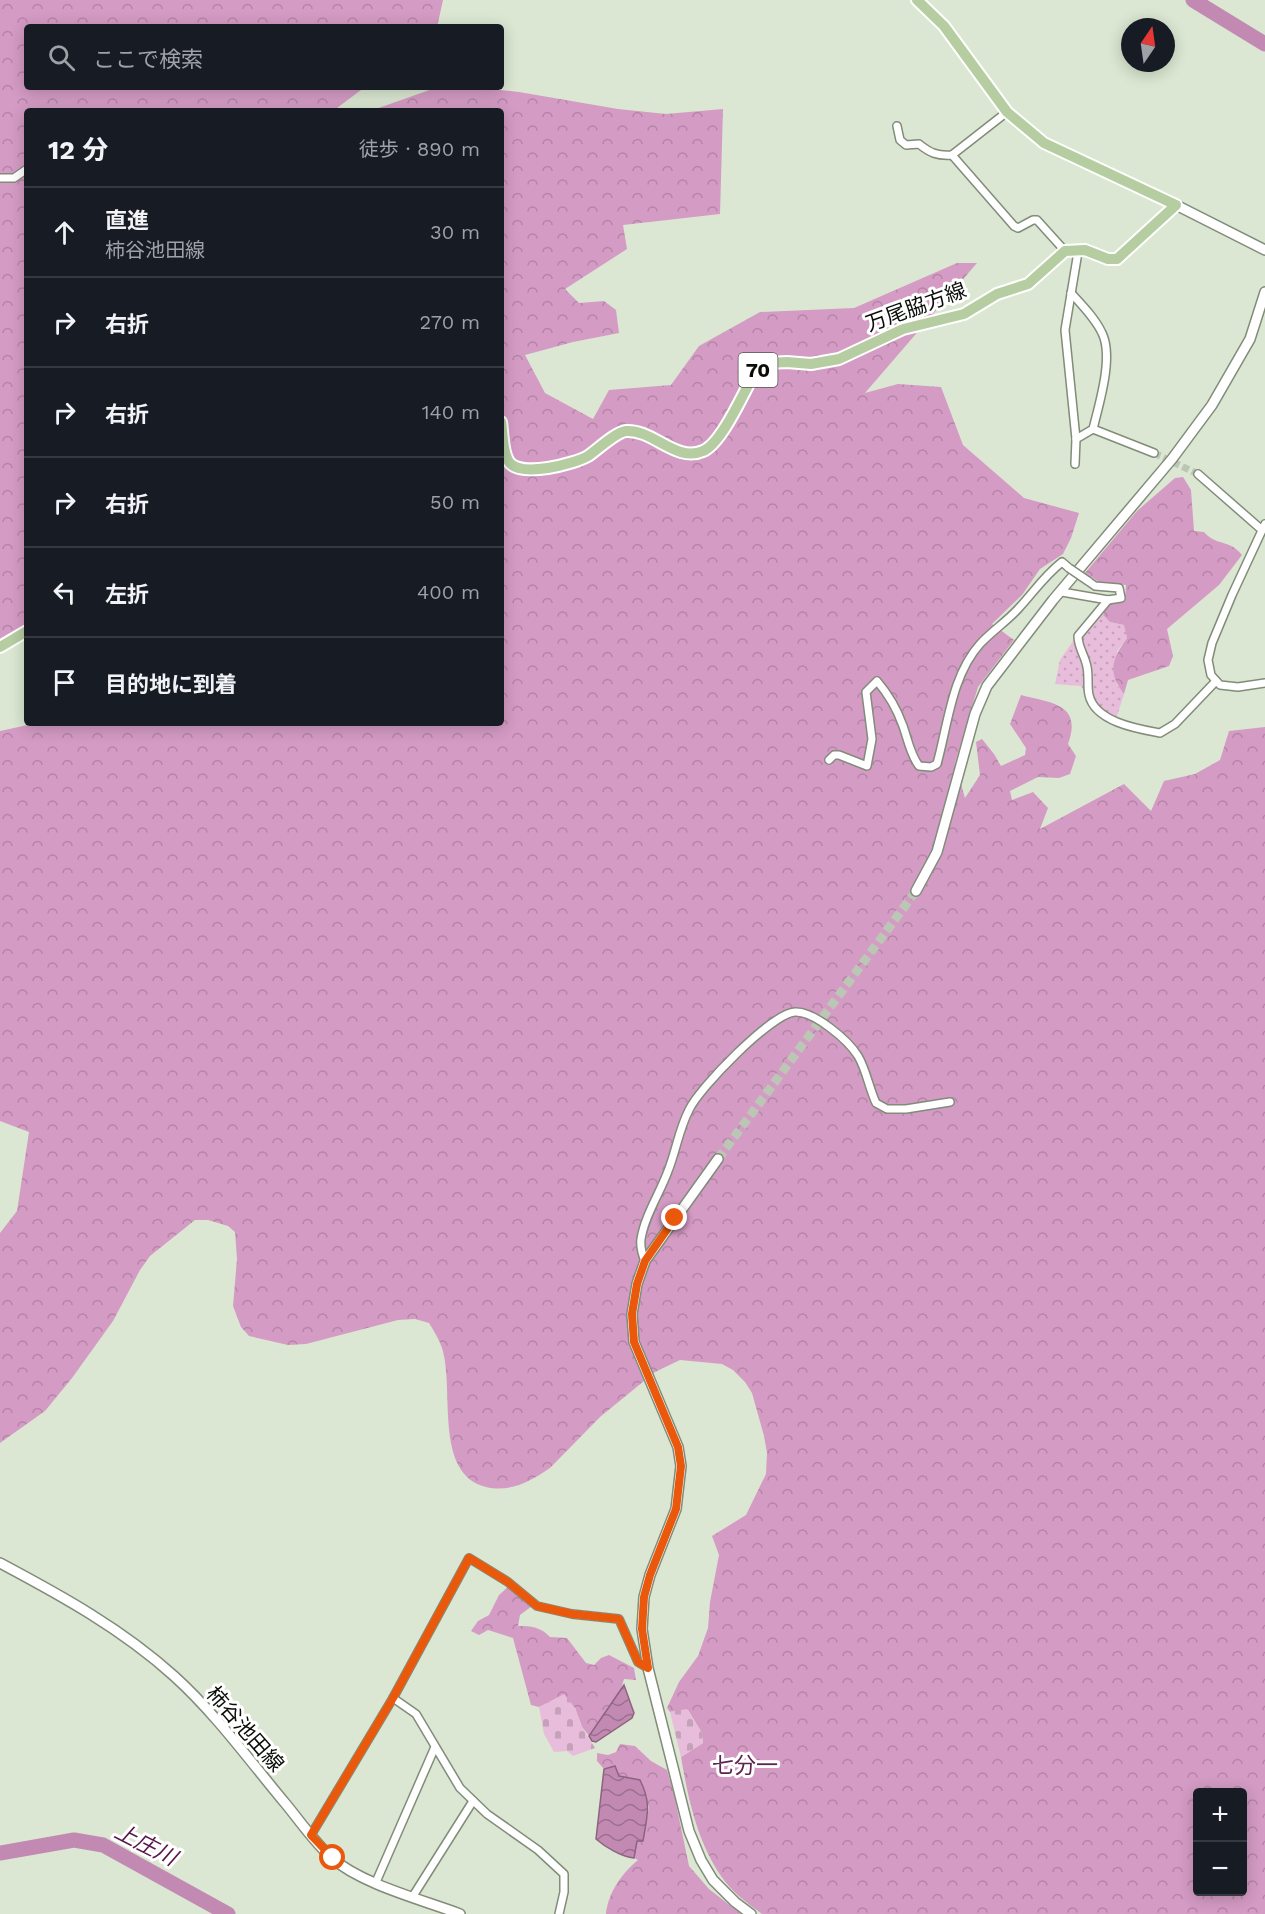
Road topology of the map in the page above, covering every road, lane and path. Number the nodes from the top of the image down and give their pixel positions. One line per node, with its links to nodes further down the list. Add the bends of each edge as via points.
1 (917, 0): 2 (main road, via 944,26)
2 (1007, 112): 4 (street); 7 (main road, via 1044,143)
3 (897, 126): 4 (street, via 900,140 906,145 919,144 932,154)
4 (952, 155): 9 (street, via 1014,226 1037,220)
5 (24, 171): 6 (street, via 14,178)
6 (0, 178)
7 (1176, 205): 8 (street); 10 (main road, via 1117,259 1085,250)
8 (1265, 250)
9 (1065, 251): 10 (main road); 15 (main road, 万尾脇方線 / 70, via 1028,284 997,294 964,314 903,329 839,359 811,364 769,363 759,368 717,442 705,451 686,453 636,431 623,431 586,457 563,466 519,469 510,463)
10 (1078, 252): 12 (street)
11 (1265, 292): 20 (street, via 1250,339 1212,405)
12 (1071, 293): 13 (street, via 1089,312 1106,345 1102,392); 14 (street, via 1065,330)
13 (1093, 429): 14 (street); 16 (street)
14 (1076, 439): 17 (street)
15 (504, 440)
16 (1154, 453)
17 (1075, 464)
18 (1198, 474): 19 (street)
19 (1264, 527): 24 (street, via 1212,643 1208,660)
20 (1062, 592): 21 (street); 27 (street, via 987,686 975,714 937,852)
21 (1108, 600): 24 (street, via 1078,636 1078,647 1088,670 1089,697 1096,708 1119,724 1160,733 1175,724); 26 (street, bridge, via 1121,598 1119,588 1095,586 1062,562 1040,581 972,655 956,686 937,764 919,766 913,758 899,717 877,681 866,692 872,739 867,766 839,755)
22 (24, 633): 23 (main road)
23 (0, 647)
24 (1216, 681): 25 (street, via 1238,687)
25 (1265, 683)
26 (829, 760)
27 (915, 891)
28 (950, 1102): 30 (street, via 887,1109 876,1103 859,1057 852,1049 814,1017 796,1012 786,1014 718,1072 689,1109 669,1170 644,1226 641,1241)
29 (718, 1160): 30 (street)
30 (645, 1261): 32 (street, via 634,1304 634,1342 678,1447 681,1466 676,1509 644,1597 642,1629)
31 (0, 1563): 36 (street, 柿谷池田線, via 107,1623 175,1677 216,1719)
32 (648, 1668): 33 (street, via 638,1662 619,1619 537,1606 469,1558); 41 (street, via 689,1831 701,1860 713,1880)
33 (393, 1698): 34 (street, via 416,1714); 36 (street)
34 (435, 1747): 35 (street, via 460,1788); 37 (street)
35 (473, 1801): 38 (street); 40 (street, via 564,1874)
36 (311, 1835): 37 (street, 柿谷池田線, via 333,1858)
37 (376, 1882): 38 (street, 柿谷池田線)
38 (413, 1896): 39 (street, 柿谷池田線)
39 (460, 1914)
40 (559, 1914)
41 (751, 1914)

